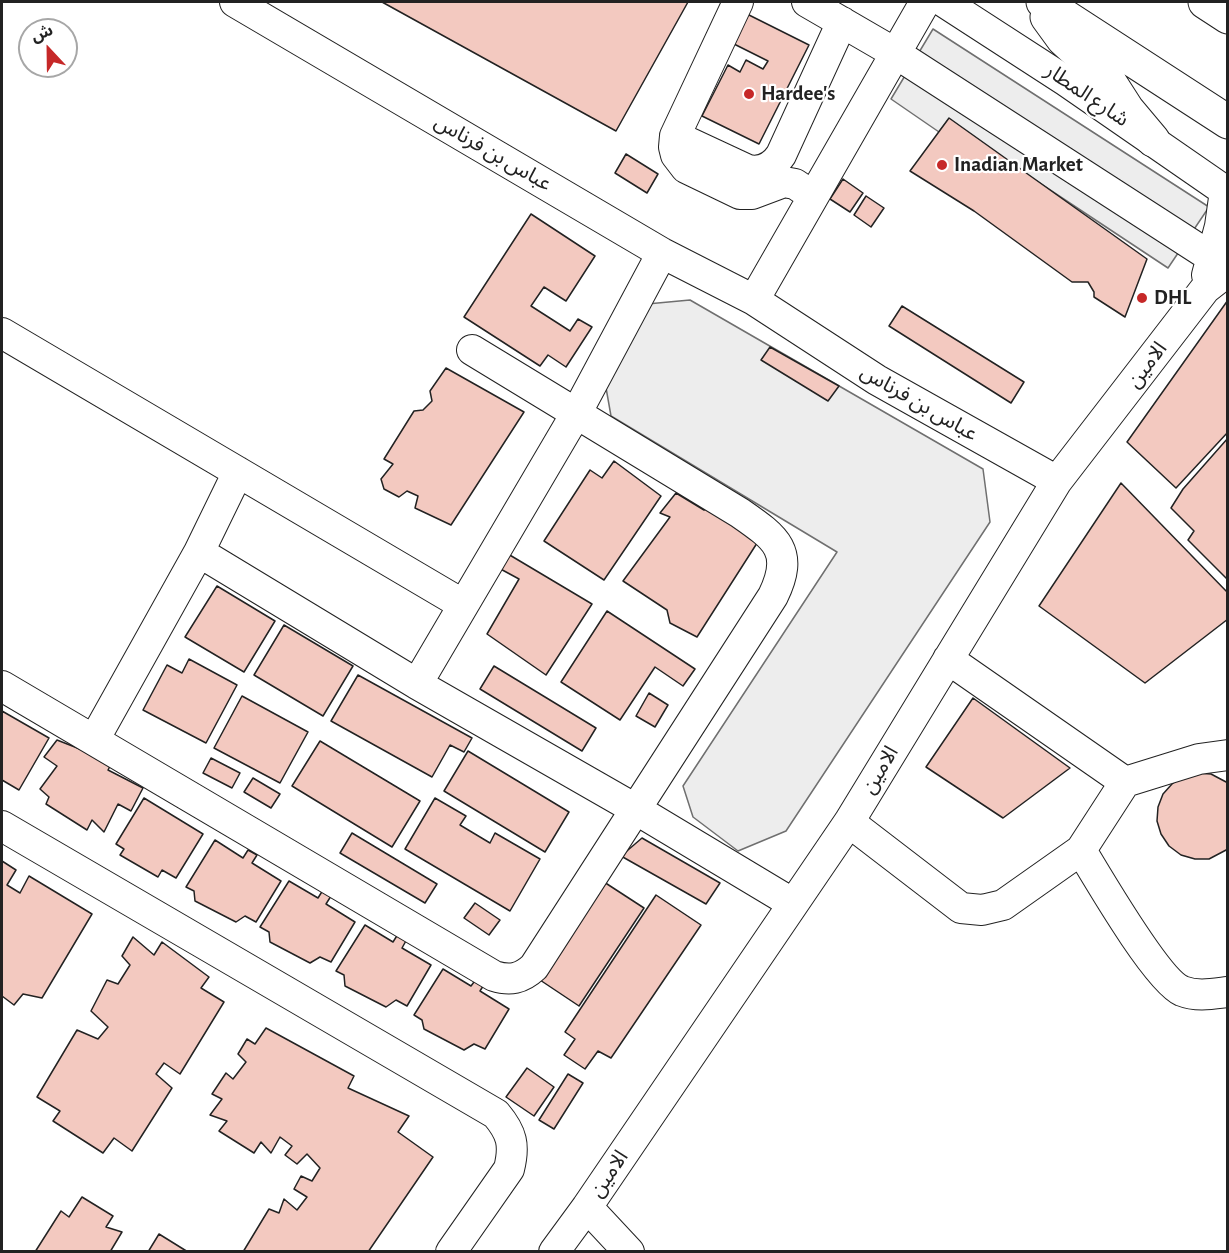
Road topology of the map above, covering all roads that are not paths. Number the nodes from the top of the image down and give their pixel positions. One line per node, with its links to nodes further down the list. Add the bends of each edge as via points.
1 (235, 2): 18 (street, عباس بن فرناس)
2 (738, 2): 14 (street)
3 (807, 2): 10 (street)
4 (925, 2): 11 (street)
5 (944, 2): 15 (street, شارع المطار)
6 (1034, 2): 15 (highway, via 1063,39 1109,81)
7 (1043, 2): 12 (highway)
8 (1205, 2): 9 (highway)
9 (1227, 17)
10 (842, 22): 11 (street); 13 (street)
11 (895, 53): 16 (street); 19 (street)
12 (1227, 122)
13 (791, 134): 14 (street, via 776,162 754,171); 16 (street, via 789,159)
14 (675, 136): 16 (street, via 676,155 686,168 740,194 753,194 784,183)
15 (1153, 140): 17 (street, شارع المطار)
16 (804, 190): 20 (street)
17 (1226, 192): 19 (street, الامين, via 1221,226)
18 (662, 253): 20 (street, عباس بن فرناس); 23 (street)
19 (1222, 264): 25 (street, الامين)
20 (754, 300): 25 (street, عباس بن فرناس, via 877,380)
21 (2, 333): 24 (street)
22 (472, 350): 23 (street)
23 (577, 412): 27 (street); 34 (street, via 770,533 782,553 781,579 772,596)
24 (238, 472): 26 (street); 27 (street)
25 (1057, 481): 28 (street, الامين)
26 (199, 552): 29 (street); 31 (street)
27 (462, 604): 29 (street)
28 (948, 659): 33 (street); 35 (street, الامين)
29 (417, 684): 34 (street)
30 (2, 686): 31 (street)
31 (94, 740): 34 (street, via 502,979 520,977 534,967)
32 (1227, 755): 33 (street, via 1199,759)
33 (1125, 782): 37 (street)
34 (637, 810): 38 (street)
35 (849, 822): 37 (street, via 962,908 981,910 1003,905); 38 (street, الامين)
36 (2, 826): 41 (street, via 496,1114 512,1139 509,1169)
37 (1081, 850): 39 (street, via 1162,974 1180,990 1196,995)
38 (792, 903): 40 (street, الامين)
39 (1227, 992)
40 (587, 1207): 42 (street, الامين); 43 (street)
41 (451, 1251)
42 (554, 1251)
43 (629, 1251)

